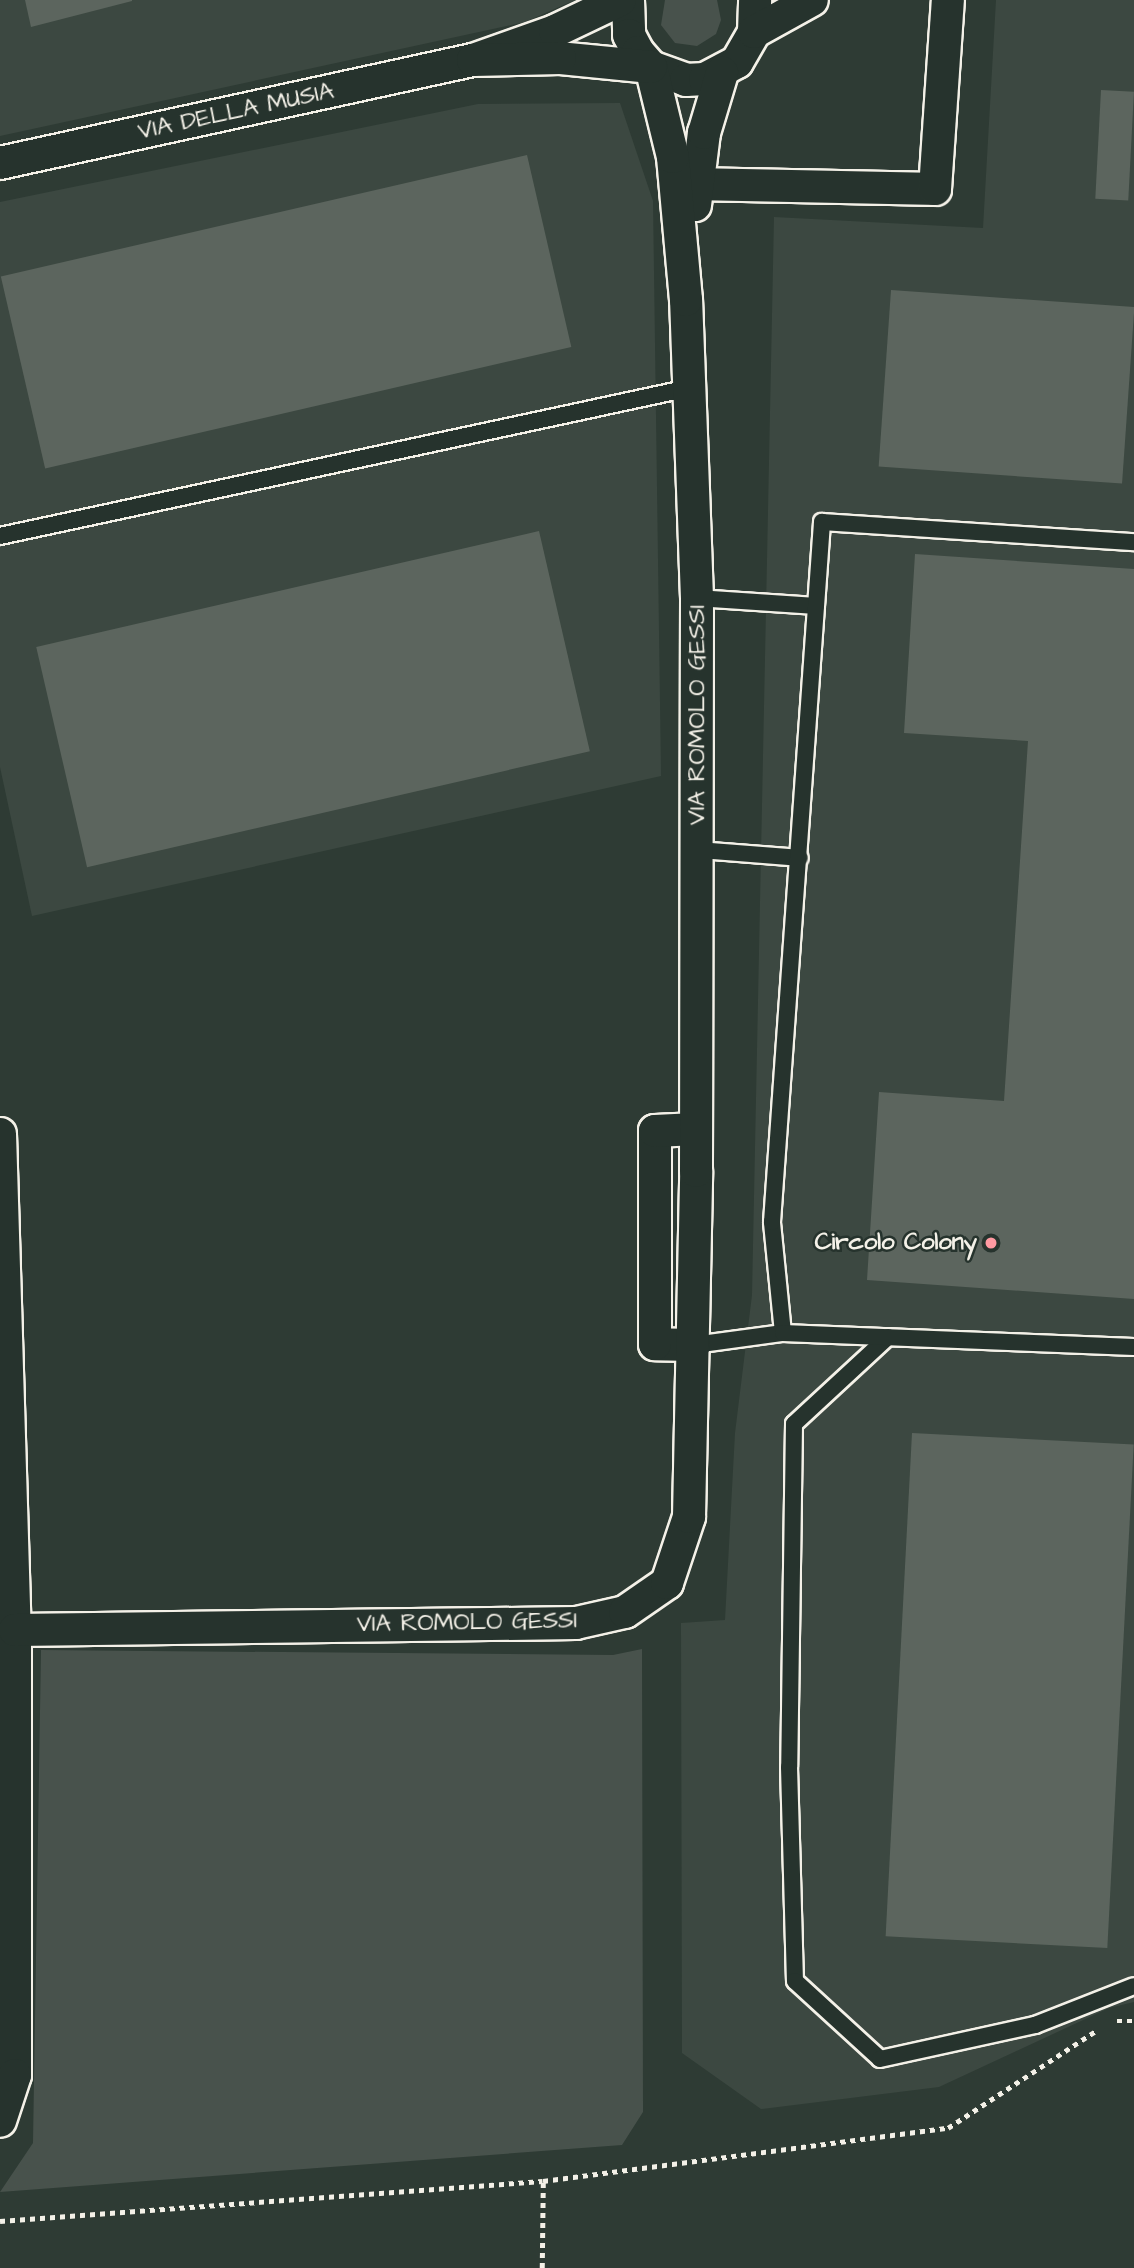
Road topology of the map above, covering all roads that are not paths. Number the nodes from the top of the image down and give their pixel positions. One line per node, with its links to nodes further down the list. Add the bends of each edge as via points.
1 (620, 0): 7 (street, VIA DELLA MUSIA, via 555,31)
2 (628, 0): 8 (street, via 629,35)
3 (755, 0): 6 (street)
4 (812, 0): 6 (street)
5 (948, 0): 11 (street, via 935,189)
6 (754, 32): 9 (street, via 737,62)
7 (473, 60): 8 (street, VIA DELLA MUSIA, via 560,58); 10 (street, VIA DELLA MUSIA)
8 (651, 67): 9 (street, VIA DELLA MUSIA, via 686,80); 12 (street, VIA ROMOLO GESSI, via 673,157)
9 (722, 73): 11 (street, VIA ROMOLO GESSI, via 704,133)
10 (0, 163)
11 (697, 184): 12 (street, VIA ROMOLO GESSI)
12 (685, 300): 13 (street, VIA ROMOLO GESSI)
13 (689, 388): 14 (lane); 16 (street, VIA ROMOLO GESSI)
14 (0, 536)
15 (1134, 542): 17 (lane, via 822,522)
16 (697, 598): 17 (lane); 18 (street, VIA ROMOLO GESSI)
17 (816, 606): 19 (lane)
18 (699, 850): 19 (lane); 20 (street, VIA ROMOLO GESSI)
19 (800, 858): 22 (lane, via 772,1223)
20 (696, 1129): 24 (street, VIA ROMOLO GESSI); 24 (street, via 655,1130 655,1344)
21 (0, 1133): 26 (street)
22 (783, 1332): 23 (lane); 24 (lane)
23 (888, 1337): 25 (lane); 27 (lane, via 794,1424 789,1767 795,1981 880,2059 1034,2025)
24 (694, 1345): 26 (street, VIA ROMOLO GESSI, via 689,1517 667,1583 625,1612 576,1623)
25 (1134, 1347)
26 (15, 1630): 28 (street, via 15,2075)
27 (1134, 1986)
28 (0, 2120)

